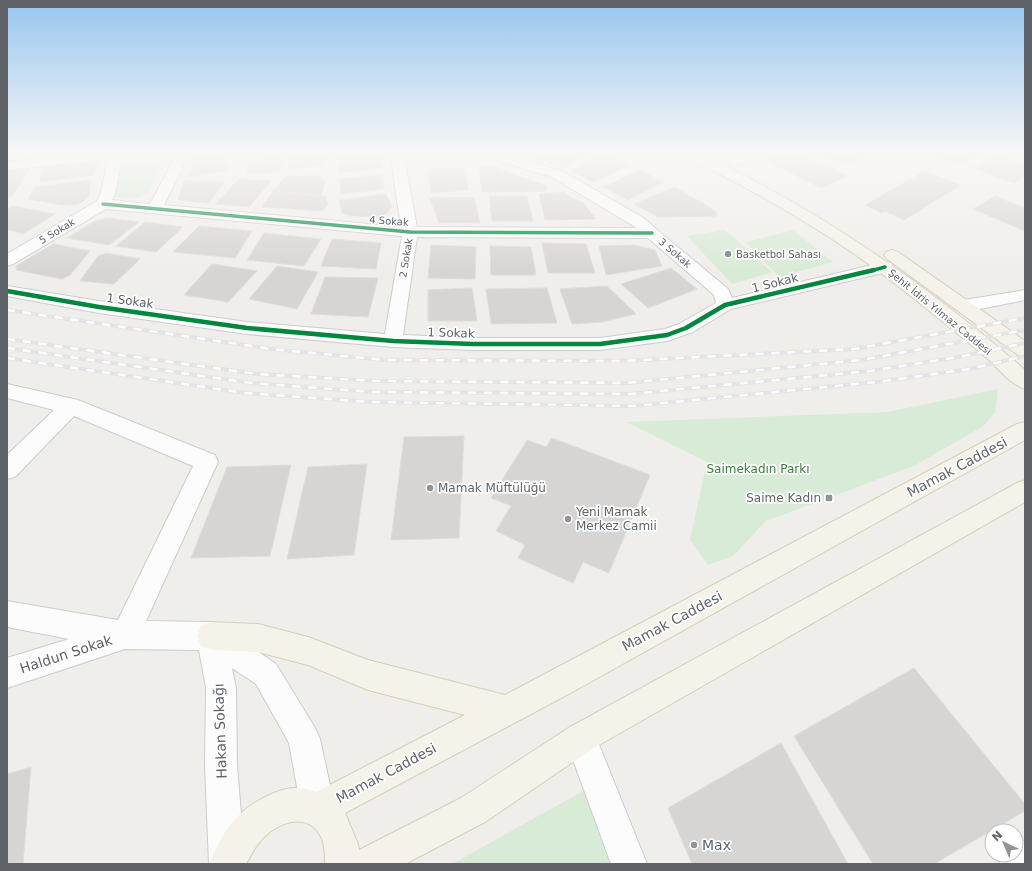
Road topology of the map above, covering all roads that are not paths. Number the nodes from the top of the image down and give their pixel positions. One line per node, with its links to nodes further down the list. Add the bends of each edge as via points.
1 (108, 193): 7 (street)
2 (163, 193): 8 (street)
3 (403, 193): 9 (street, 2 Sokak)
4 (589, 193): 10 (street, 3 Sokak, via 637,220)
5 (767, 193): 12 (main road, Şehit İdris Yılmaz Caddesi)
6 (790, 193): 16 (main road, Şehit İdris Yılmaz Caddesi, via 895,257)
7 (103, 204): 8 (street, 4 Sokak); 11 (street, 5 Sokak)
8 (155, 209): 9 (street, 4 Sokak)
9 (410, 232): 10 (street, 4 Sokak); 17 (street, 2 Sokak)
10 (652, 233): 15 (street, 3 Sokak, via 722,293)
11 (7, 261)
12 (885, 267): 15 (street, 1 Sokak); 19 (main road, Şehit İdris Yılmaz Caddesi)
13 (7, 291): 17 (street, 1 Sokak, via 247,328)
14 (1025, 294): 16 (street)
15 (724, 305): 17 (street, 1 Sokak, via 686,328 667,335 600,344)
16 (964, 306): 18 (main road, Şehit İdris Yılmaz Caddesi)
17 (393, 341)
18 (1025, 350)
19 (1025, 382)
20 (7, 392): 21 (street)
21 (71, 406): 23 (street); 26 (street, via 207,462)
22 (1025, 430): 29 (main road, Mamak Caddesi)
23 (7, 470)
24 (1025, 490): 30 (main road)
25 (7, 614): 26 (street)
26 (125, 635): 27 (street); 28 (street, Haldun Sokak)
27 (211, 636): 29 (main road, via 258,638 301,649 368,675); 31 (street, via 266,674 278,692 304,739); 33 (street, Hakan Sokağı, via 221,688 221,765)
28 (7, 673)
29 (505, 710): 31 (main road, Mamak Caddesi)
30 (581, 738): 35 (main road, via 473,810); 36 (street)
31 (318, 809): 33 (main road, via 303,804 286,805 268,813 251,826 237,844); 34 (main road, via 330,819 339,834)
32 (1025, 858): 37 (street)
33 (227, 864)
34 (343, 864)
35 (368, 864)
36 (629, 864)
37 (1016, 864)

